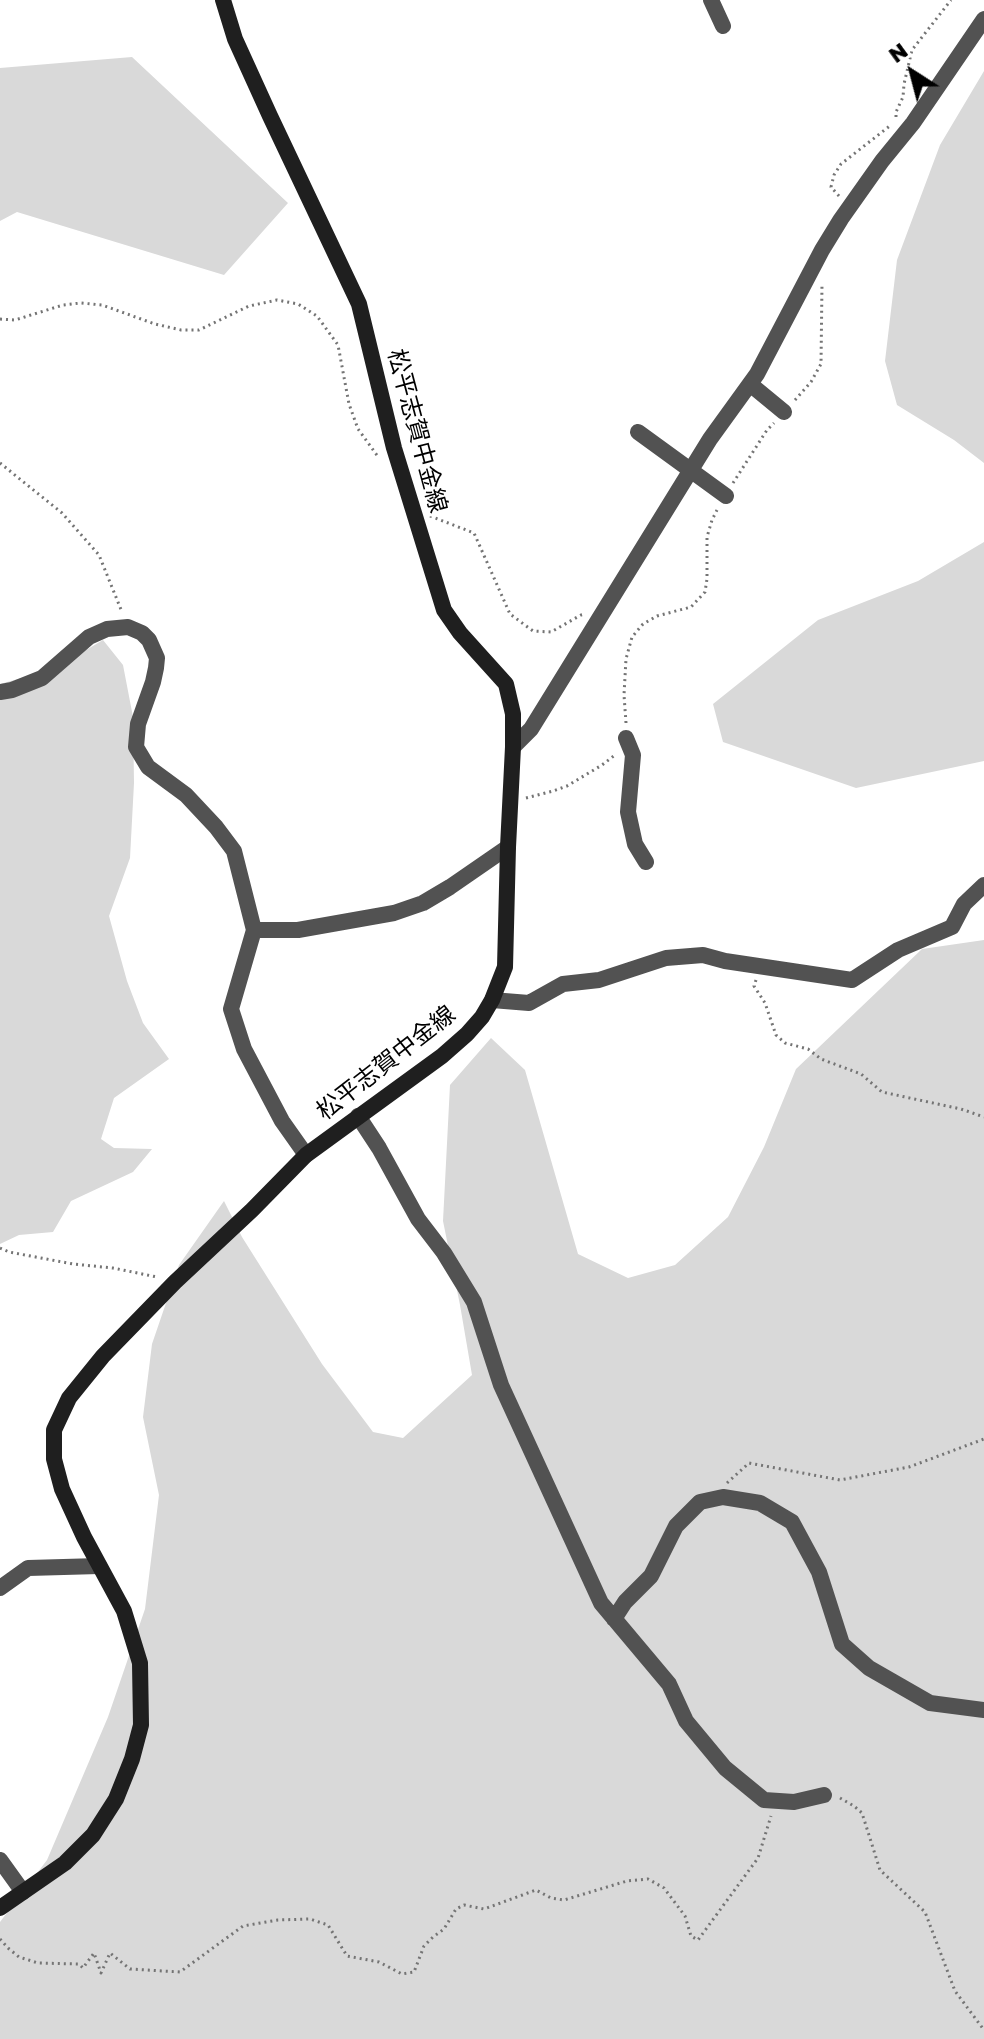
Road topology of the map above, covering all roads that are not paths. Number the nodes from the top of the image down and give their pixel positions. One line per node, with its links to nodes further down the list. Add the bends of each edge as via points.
1 (223, 0): 12 (main road, 松平志賀中金線, via 235,39 359,304 394,448 444,610 506,684)
2 (711, 0): 4 (street)
3 (984, 19): 5 (street, via 848,209)
4 (723, 26)
5 (750, 384): 6 (street); 8 (street)
6 (784, 412)
7 (638, 432): 8 (street)
8 (690, 471): 9 (street); 12 (street, via 531,729)
9 (726, 496)
10 (0, 692): 16 (street, via 42,678 89,637 107,629 128,627 142,633 157,658 136,747 148,767 186,795 234,851)
11 (626, 738): 14 (street, via 633,755 628,812 635,844)
12 (513, 747): 13 (main road, 松平志賀中金線)
13 (508, 847): 16 (street, via 423,903 394,913 298,930); 17 (main road, 松平志賀中金線, via 505,967)
14 (646, 862)
15 (984, 885): 17 (street, via 964,904 952,927 898,950 852,980 703,955 666,958 599,980 563,984 529,1003)
16 (254, 930): 19 (street, via 231,1009 244,1049)
17 (492, 1000): 18 (main road, 松平志賀中金線, via 442,1056)
18 (358, 1116): 19 (main road, 松平志賀中金線); 22 (street, via 474,1302 501,1385 601,1603)
19 (306, 1155): 20 (main road, 松平志賀中金線, via 175,1282 69,1398 54,1430 54,1459 62,1489)
20 (99, 1566): 21 (street, via 28,1568); 26 (main road, 松平志賀中金線, via 124,1611 140,1663 141,1725 116,1799 93,1835 65,1863)
21 (0, 1588)
22 (614, 1619): 23 (street, via 651,1576 676,1526 700,1502 723,1497 760,1503 792,1522 819,1572 842,1644 869,1668 930,1703); 24 (street, via 669,1684 686,1721 725,1768 764,1800 794,1802)
23 (984, 1710)
24 (824, 1795)
25 (0, 1860): 26 (street)
26 (23, 1892): 27 (main road, 松平志賀中金線)
27 (0, 1908)

